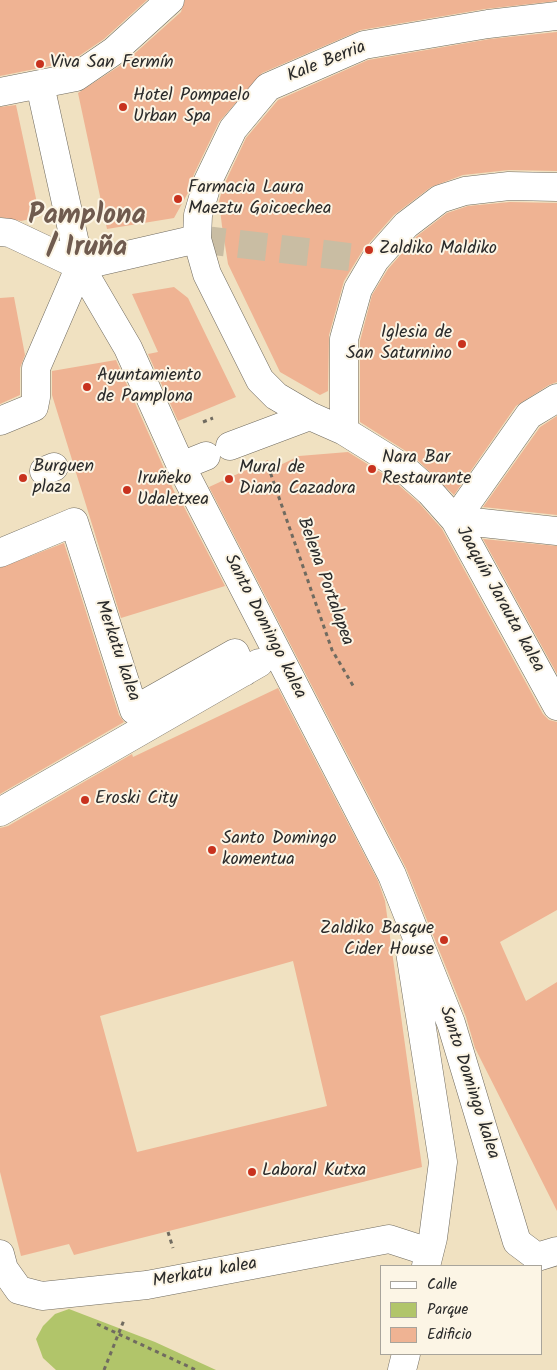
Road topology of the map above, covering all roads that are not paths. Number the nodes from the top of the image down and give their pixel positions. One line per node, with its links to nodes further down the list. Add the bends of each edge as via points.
1 (170, 0): 3 (street, via 114,51 76,77)
2 (557, 16): 7 (street, Kale Berria, via 364,45 268,87 233,129 208,180 198,216)
3 (40, 85): 4 (street); 8 (street, Santo Domingo kalea)
4 (0, 92)
5 (557, 187): 12 (street, via 508,186 440,199 406,225 374,260 358,289 344,339)
6 (5, 232): 8 (street)
7 (197, 239): 8 (street); 10 (street, Kale Berria, via 206,274 260,380 276,396)
8 (80, 266): 11 (street, via 36,368 34,407); 13 (street, Santo Domingo kalea, via 128,348)
9 (557, 398): 14 (street, via 529,415)
10 (310, 416): 12 (street, Joaquín Jarauta kalea); 13 (street)
11 (0, 422)
12 (344, 431): 14 (street, Joaquín Jarauta kalea, via 402,467)
13 (181, 466): 17 (street, Santo Domingo kalea)
14 (455, 520): 15 (street); 19 (street, Joaquín Jarauta kalea)
15 (557, 531)
16 (0, 552): 18 (street, Merkatu kalea, via 74,522 134,710 235,653)
17 (277, 653): 18 (street); 21 (street, Santo Domingo kalea, via 392,875)
18 (244, 672): 20 (street)
19 (557, 706)
20 (0, 812)
21 (402, 904): 23 (street, Santo Domingo kalea, via 451,1023 517,1242); 24 (street, Santo Domingo kalea, via 444,1162)
22 (0, 1254): 24 (street, Merkatu kalea, via 4,1269 19,1290 42,1296 147,1284 389,1240)
23 (547, 1254)
24 (428, 1259)
25 (406, 1355): 26 (street)
26 (402, 1370)

